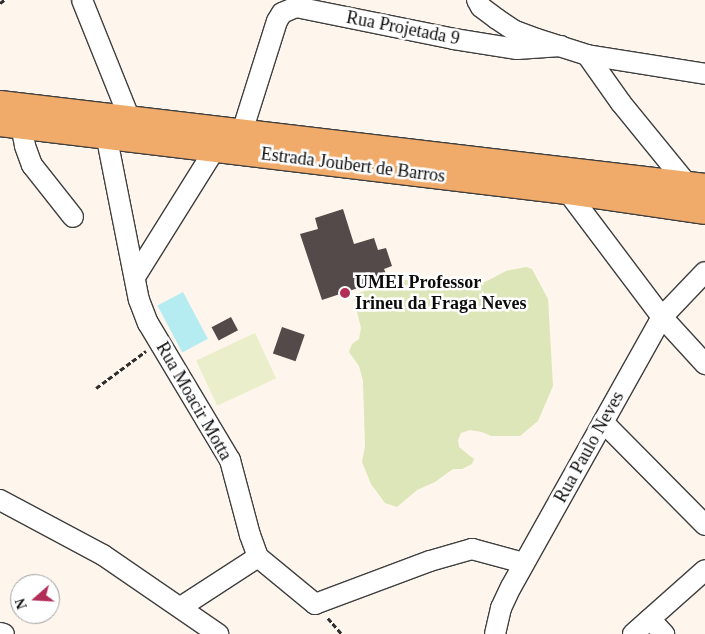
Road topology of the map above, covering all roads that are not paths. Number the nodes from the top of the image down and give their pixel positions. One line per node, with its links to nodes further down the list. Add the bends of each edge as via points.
1 (82, 0): 7 (street)
2 (477, 0): 3 (street, via 481,7 515,31)
3 (561, 46): 4 (street); 9 (street, Rua Projetada 9, via 517,48 454,39 296,7 282,13 278,21)
4 (586, 55): 5 (street); 12 (street, via 621,103)
5 (705, 74)
6 (0, 104): 7 (main road, Estrada Joubert de Barros)
7 (129, 117): 9 (main road, Estrada Joubert de Barros)
8 (11, 124): 10 (main road, Estrada Joubert de Barros); 15 (street, via 32,165)
9 (242, 132): 12 (main road, Estrada Joubert de Barros)
10 (106, 134): 11 (main road, Estrada Joubert de Barros); 17 (street, Rua Moacir Motta)
11 (215, 149): 13 (main road, Estrada Joubert de Barros); 17 (street)
12 (696, 186)
13 (567, 190): 14 (main road, Estrada Joubert de Barros); 18 (street)
14 (705, 211)
15 (73, 217)
16 (705, 272): 18 (street, Rua Paulo Neves)
17 (135, 277): 23 (street, Rua Moacir Motta, via 148,323 230,460)
18 (662, 317): 19 (street); 20 (street, Rua Paulo Neves)
19 (705, 364)
20 (603, 422): 22 (street); 24 (street, Rua Paulo Neves)
21 (0, 500): 26 (street, via 103,555)
22 (705, 525)
23 (258, 557): 24 (street, via 315,604 430,561 472,549); 26 (street)
24 (524, 563): 31 (street, Rua Paulo Neves, via 501,608)
25 (705, 570): 27 (street)
26 (181, 607): 30 (street)
27 (650, 619): 32 (street); 33 (street)
28 (0, 633): 29 (street)
29 (4, 634)
30 (218, 634)
31 (495, 634)
32 (633, 634)
33 (664, 634)

